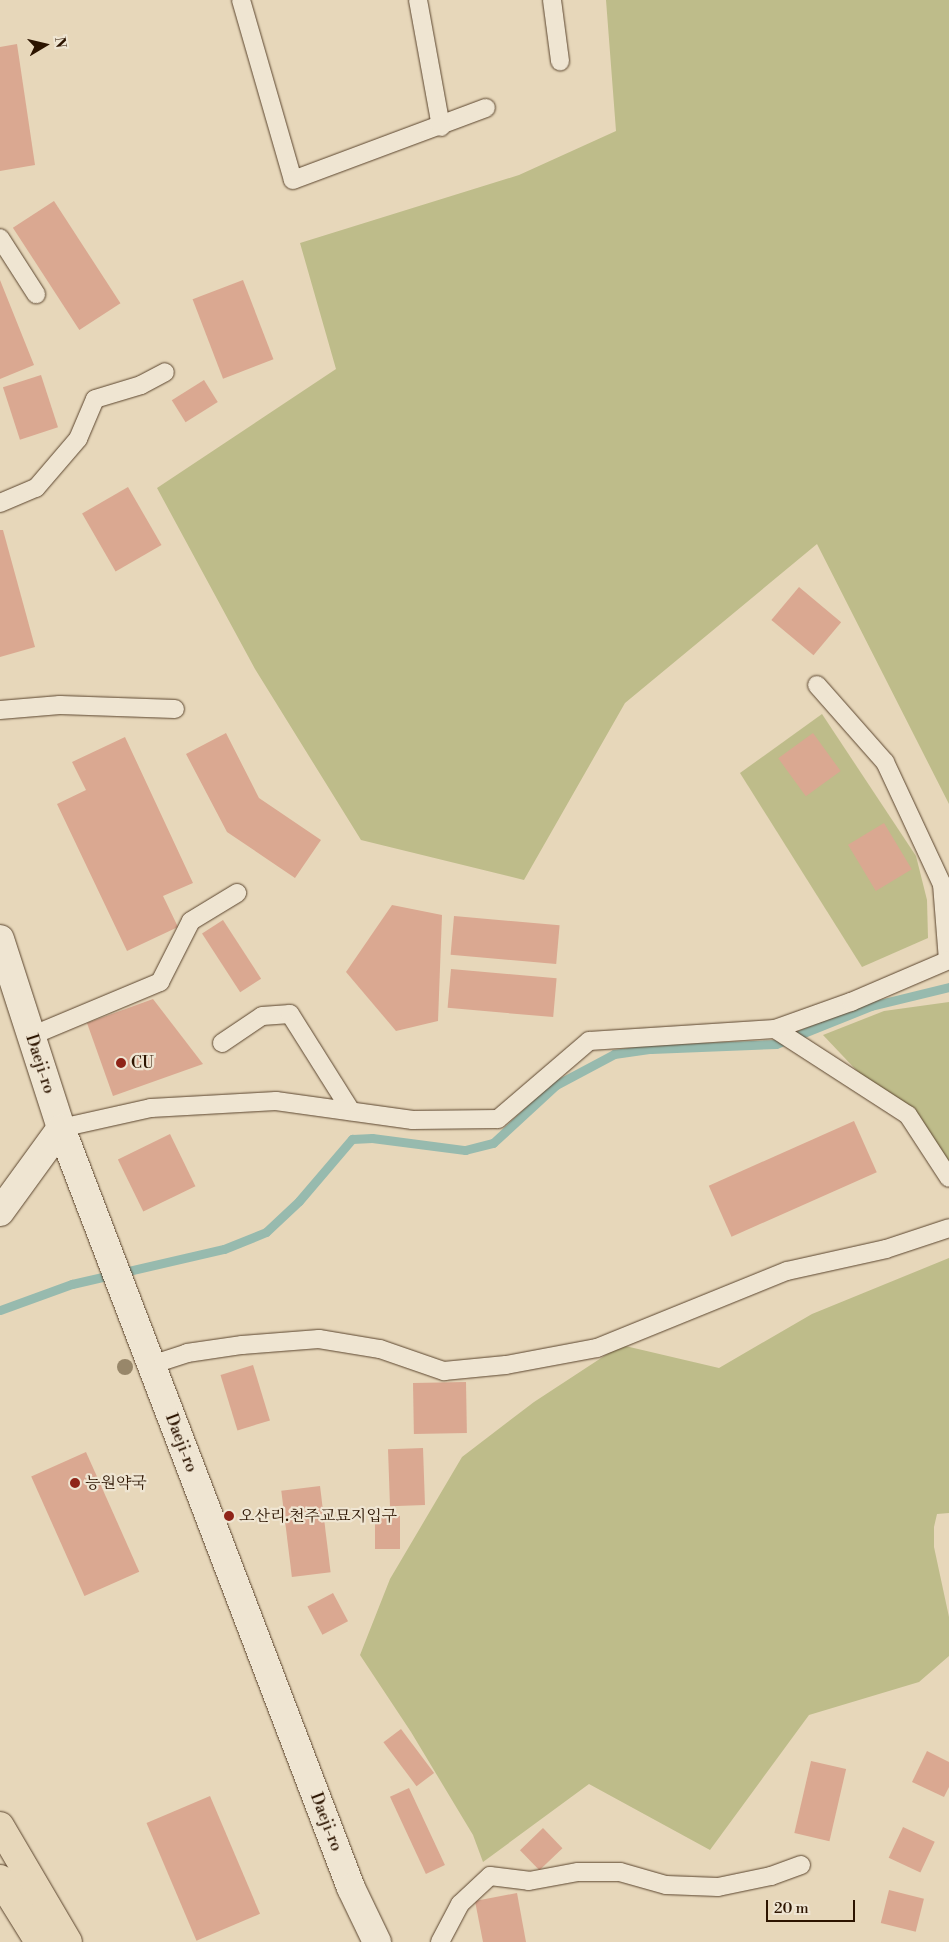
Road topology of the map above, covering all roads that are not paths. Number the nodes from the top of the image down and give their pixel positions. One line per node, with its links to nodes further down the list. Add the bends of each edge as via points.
1 (241, 0): 6 (lane, via 293,180)
2 (418, 0): 6 (lane)
3 (552, 0): 4 (lane)
4 (560, 61)
5 (486, 108): 6 (lane)
6 (441, 127)
7 (0, 238): 8 (lane)
8 (36, 294)
9 (165, 372): 10 (lane, via 141,385 95,399 78,439 36,488)
10 (0, 503)
11 (816, 685): 16 (lane, via 885,762 942,884)
12 (175, 709): 13 (lane, via 60,705)
13 (0, 710)
14 (237, 893): 18 (lane, via 191,921 160,982)
15 (0, 939): 18 (main road, Daeji-ro)
16 (949, 960): 17 (lane)
17 (777, 1030): 20 (lane, via 589,1041 498,1119 412,1120); 22 (lane, via 908,1115)
18 (32, 1036): 21 (main road, Daeji-ro)
19 (222, 1043): 20 (lane, via 262,1016 290,1014)
20 (351, 1111): 21 (lane, via 276,1100 151,1108)
21 (61, 1128): 23 (main road); 25 (main road, Daeji-ro)
22 (949, 1178)
23 (0, 1212)
24 (949, 1228): 25 (lane, via 886,1249 787,1271 597,1348 506,1364 444,1371 380,1349 319,1339 187,1353)
25 (151, 1364): 31 (main road, Daeji-ro, via 351,1888)
26 (0, 1826): 30 (highway)
27 (801, 1865): 32 (lane, via 771,1876 718,1887 666,1885 620,1872 578,1872 529,1881 490,1876 460,1904)
28 (0, 1880): 29 (highway)
29 (39, 1942)
30 (68, 1942)
31 (377, 1942)
32 (440, 1942)

